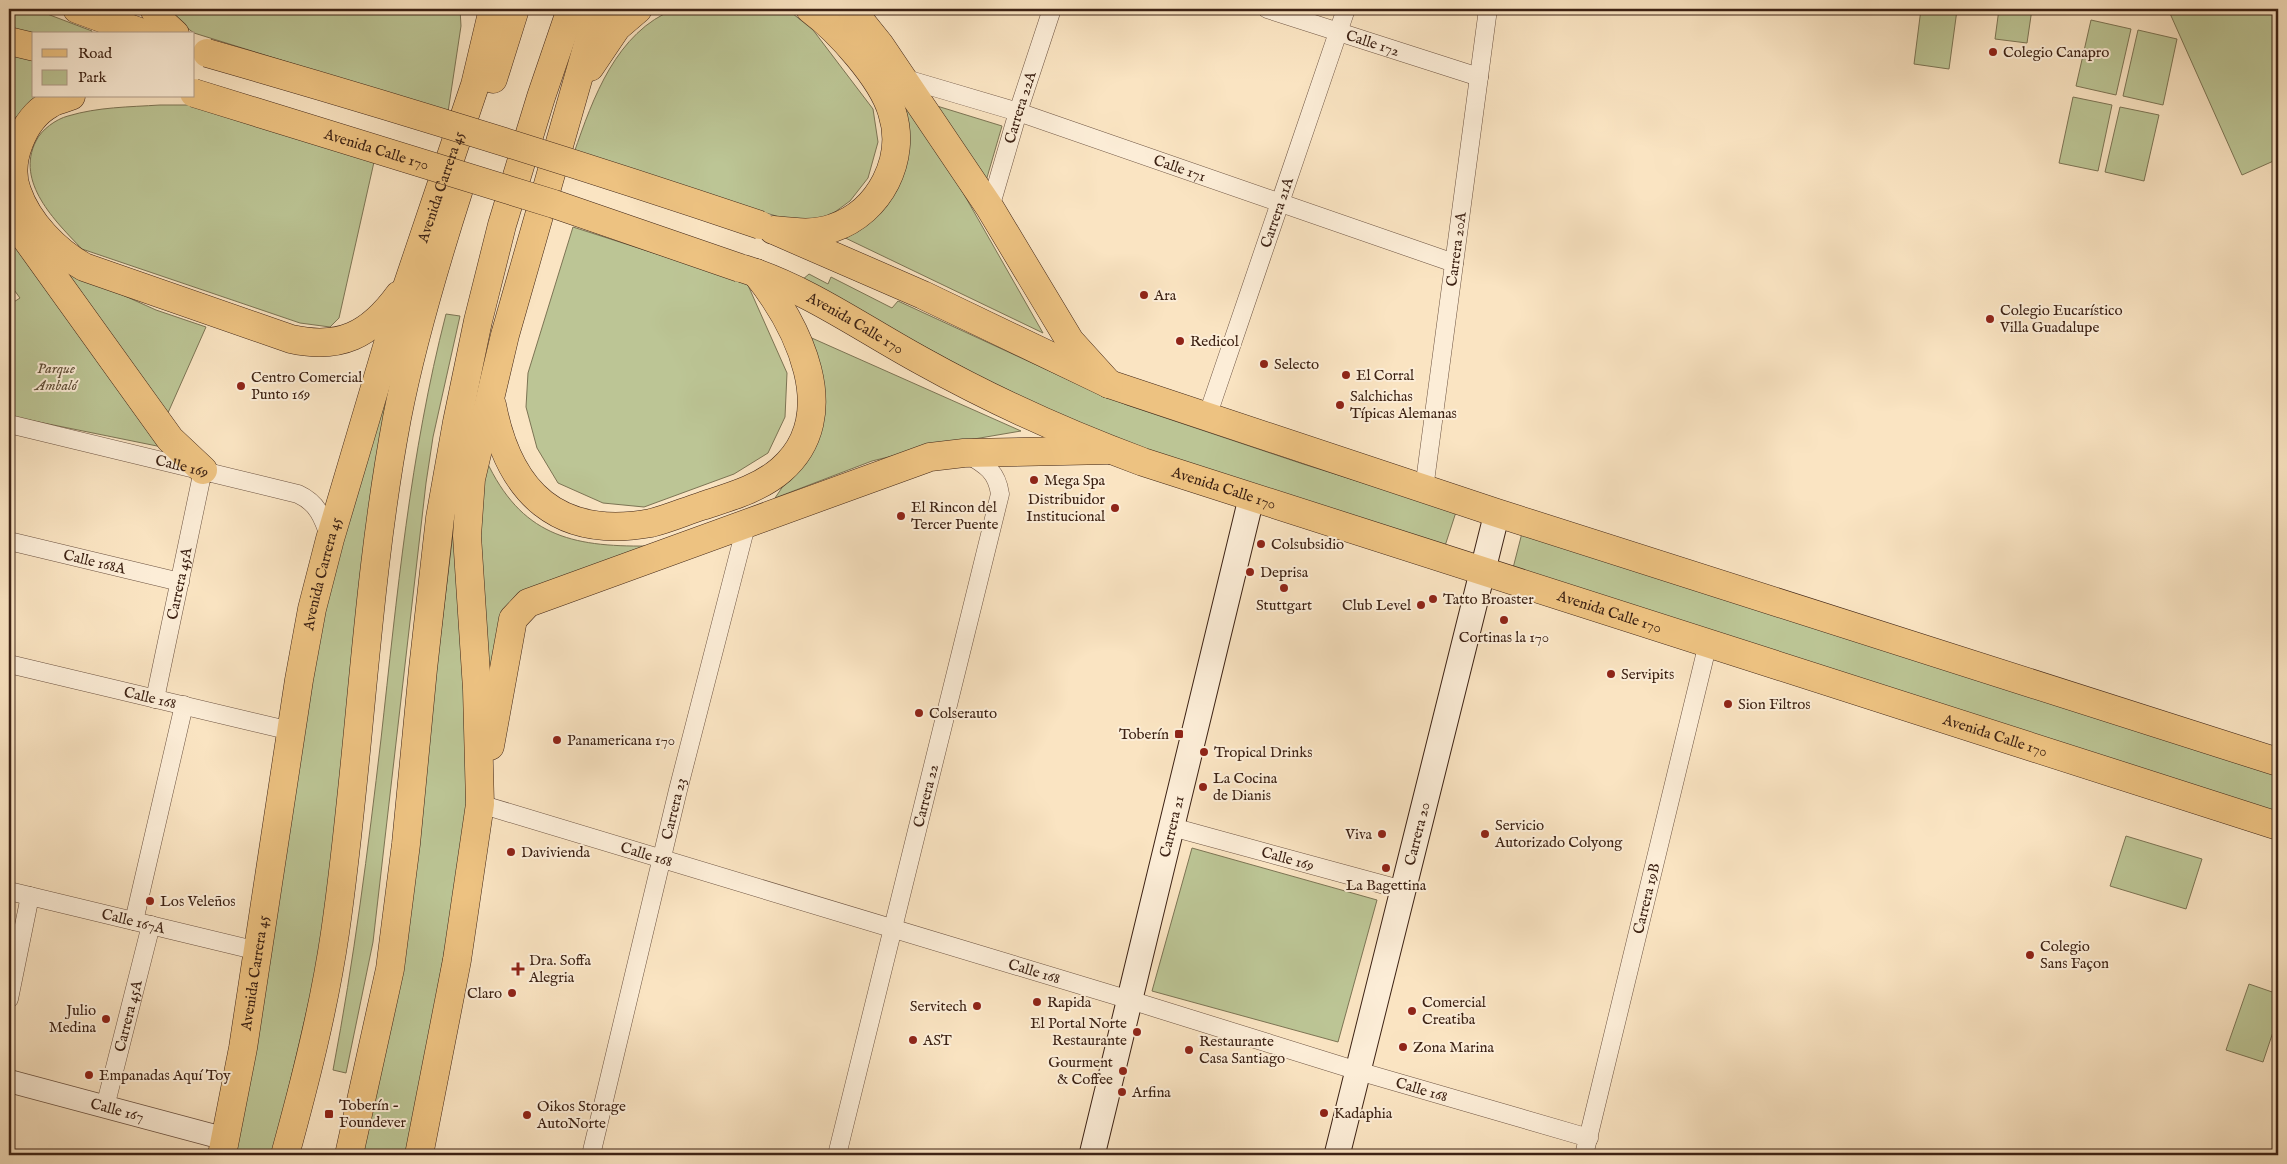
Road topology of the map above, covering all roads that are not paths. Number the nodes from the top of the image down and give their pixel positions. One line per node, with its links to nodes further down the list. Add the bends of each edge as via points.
1 (77, 9): 15 (main road)
2 (154, 9): 16 (main road)
3 (473, 9): 23 (main road)
4 (493, 9): 23 (main road, Avenida Carrera 45)
5 (515, 9): 74 (main road, Avenida Carrera 45, via 442,242 397,418 375,569 335,936 306,1079)
6 (571, 9): 75 (main road, via 502,225 457,422 440,518 390,969)
7 (598, 9): 26 (main road)
8 (638, 9): 26 (main road, via 617,27)
9 (810, 9): 31 (main road, via 827,22 852,50 888,103 897,140 892,169 879,195 858,215 832,228 804,233)
10 (851, 9): 22 (main road)
11 (1052, 9): 27 (street, Carrera 22A)
12 (1267, 9): 17 (street, Calle 172)
13 (1346, 9): 17 (street, Carrera 21A)
14 (1488, 9): 21 (street, Carrera 20A)
15 (140, 32)
16 (173, 32)
17 (1339, 33): 21 (street, Calle 172); 28 (street, Carrera 21A)
18 (9, 41): 19 (main road)
19 (32, 47)
20 (200, 51): 31 (main road, bridge, via 512,144)
21 (1479, 77): 32 (street, Carrera 20A)
22 (903, 78): 27 (street, Calle 171); 29 (main road)
23 (475, 85): 34 (main road, Avenida Carrera 45)
24 (195, 93): 33 (main road, Avenida Calle 170, bridge, via 554,204)
25 (66, 98): 34 (main road, via 38,113 21,134 14,161 16,190 31,217 55,248 84,267 291,339 320,344 341,341 368,329)
26 (571, 101): 36 (main road)
27 (1018, 112): 28 (street, Calle 171); 29 (street, Carrera 22A)
28 (1279, 202): 32 (street, Calle 171); 37 (street, Carrera 21A)
29 (990, 208): 35 (main road, via 1070,341)
30 (9, 215): 41 (main road, via 170,439)
31 (766, 227): 35 (main road, via 924,294)
32 (1454, 263): 42 (street, Carrera 20A)
33 (748, 270): 36 (main road, via 776,298 795,334 806,362 812,394 810,416 802,442 782,469 761,484 654,522 628,526 596,526 579,522 564,517 522,484 498,435); 39 (main road, Avenida Calle 170, via 806,294 964,384)
34 (407, 284): 46 (main road, Avenida Carrera 45)
35 (1109, 384): 37 (main road)
36 (491, 396): 56 (main road, via 471,479 468,517)
37 (1206, 417): 42 (main road)
38 (9, 424): 41 (street, Calle 169)
39 (1110, 450): 40 (main road); 43 (main road, Avenida Calle 170)
40 (964, 453): 45 (main road, via 930,458); 65 (street, Carrera 22, via 994,472 1000,494)
41 (203, 470): 46 (street, Calle 169, via 311,500 318,508); 49 (street, Carrera 45A)
42 (1424, 489): 44 (main road)
43 (1251, 499): 48 (main road, Avenida Calle 170); 58 (main road, Carrera 21)
44 (1497, 513): 48 (main road, Carrera 20); 55 (main road)
45 (746, 522): 56 (main road, via 528,603 513,619); 59 (street, Carrera 23)
46 (330, 539): 54 (main road, Avenida Carrera 45, via 312,609)
47 (9, 541): 49 (street, Calle 168A)
48 (1482, 570): 50 (main road, Avenida Calle 170); 60 (main road, Carrera 20)
49 (180, 582): 52 (street, Carrera 45A)
50 (1708, 643): 57 (main road, Avenida Calle 170); 72 (street, Carrera 19B)
51 (9, 664): 52 (street, Calle 168)
52 (155, 699): 53 (street, Calle 168)
53 (184, 705): 54 (street, Calle 168); 63 (street)
54 (291, 731): 66 (main road, Avenida Carrera 45)
55 (2278, 762)
56 (480, 804): 59 (street, Calle 168); 76 (main road, via 457,960)
57 (2278, 826)
58 (1172, 828): 60 (street, Calle 169); 68 (main road, Carrera 21)
59 (663, 860): 65 (street, Calle 168); 77 (street, Carrera 23)
60 (1403, 890): 69 (main road, Carrera 20)
61 (9, 891): 62 (street, Calle 167A)
62 (30, 896): 63 (street, Calle 167A); 67 (street)
63 (134, 921): 64 (street, Calle 167A)
64 (151, 925): 66 (street, Calle 167A); 71 (street, Carrera 45A)
65 (891, 929): 68 (street, Calle 168); 78 (street, Carrera 22)
66 (258, 951): 73 (main road, Avenida Carrera 45)
67 (9, 999)
68 (1130, 1000): 69 (street, Calle 168); 79 (main road, Carrera 21)
69 (1358, 1071): 72 (street, Calle 168); 80 (main road, Carrera 20)
70 (9, 1081): 71 (street, Calle 167)
71 (105, 1107): 73 (street, Calle 167)
72 (1589, 1138): 81 (street, Carrera 19B)
73 (224, 1147)
74 (285, 1155)
75 (349, 1155)
76 (420, 1155)
77 (591, 1155)
78 (837, 1155)
79 (1092, 1155)
80 (1337, 1155)
81 (1584, 1155)

